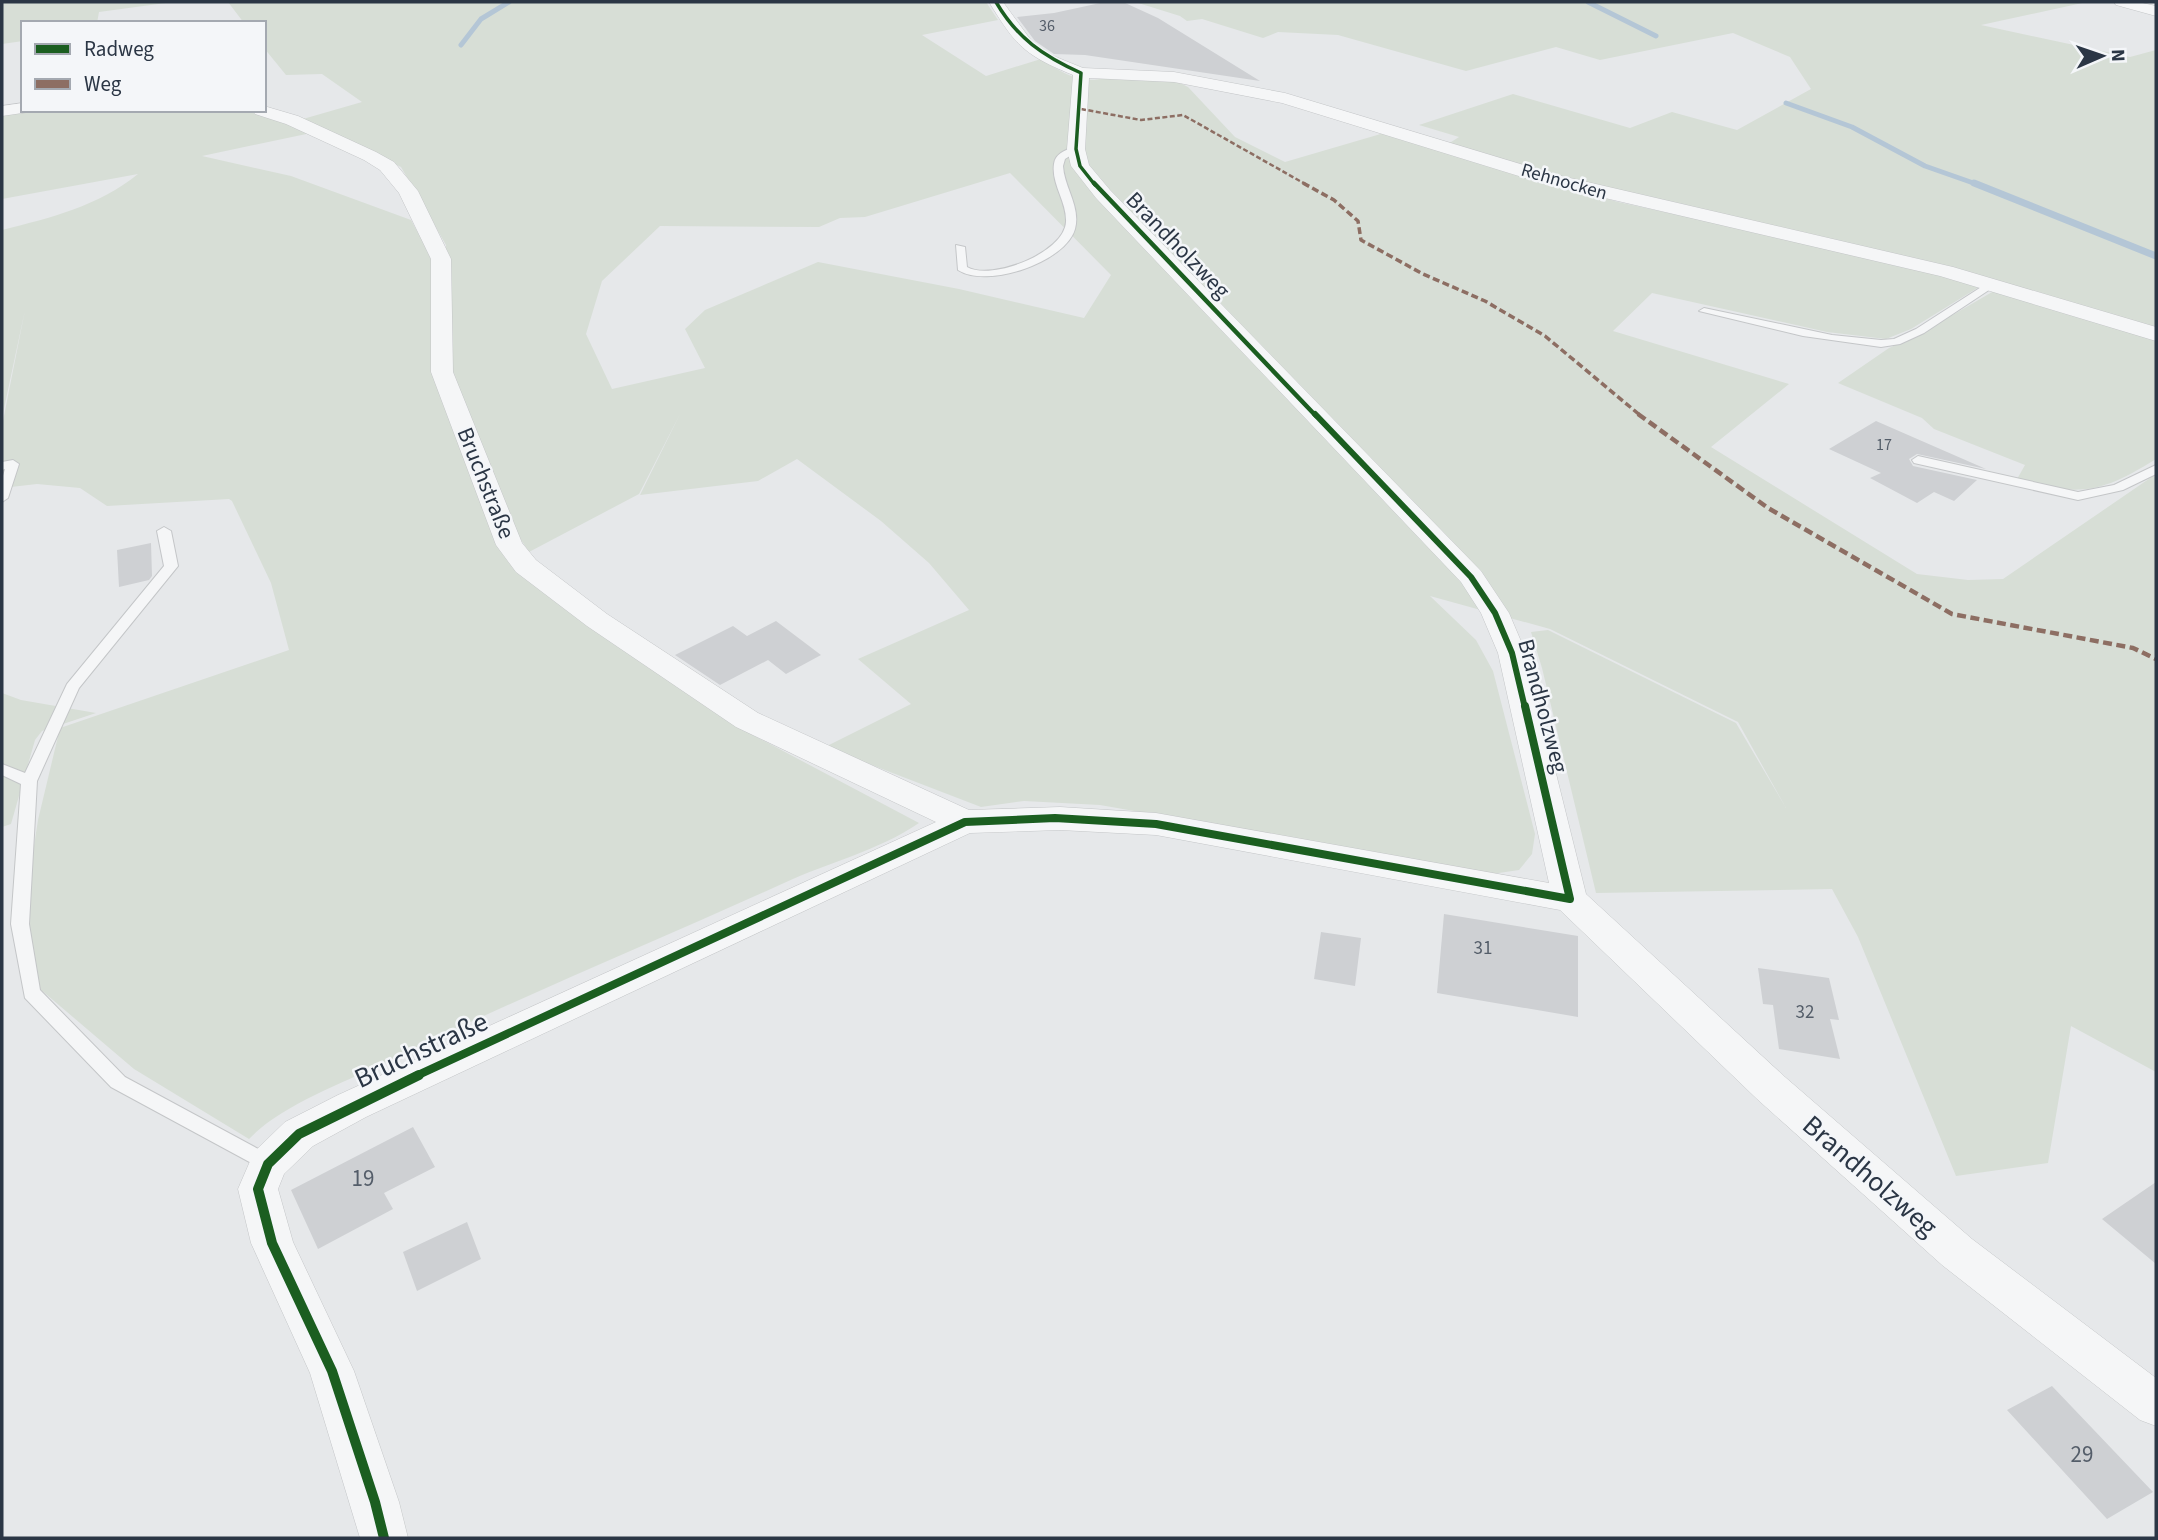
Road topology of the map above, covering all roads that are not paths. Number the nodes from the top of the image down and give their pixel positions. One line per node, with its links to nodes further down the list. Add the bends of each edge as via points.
1 (996, 2): 4 (street, Rehnocken, via 1027,46)
2 (2121, 2): 3 (street)
3 (2156, 11)
4 (1081, 74): 8 (street, Brandholzweg); 10 (street, Rehnocken, via 1174,77 1285,98 1552,180)
5 (21, 108): 6 (street)
6 (2, 111)
7 (266, 112): 20 (street, Bruchstraße, via 370,156 387,166 408,191 441,259 442,372 509,545 526,566 597,620 747,720)
8 (1076, 149): 9 (lane, via 1059,162 1072,228 1054,250 1017,268 972,274 962,268); 21 (street, Brandholzweg, via 1080,166 1102,194 1471,577 1495,613 1516,667)
9 (960, 247)
10 (1993, 284): 11 (lane, via 1888,344); 12 (street, Rehnocken)
11 (1704, 311)
12 (2156, 334)
13 (1918, 460): 15 (lane, via 2078,496 2120,488)
14 (2, 466): 16 (lane, via 13,464)
15 (2156, 469)
16 (2, 498)
17 (164, 531): 19 (lane, via 171,566 72,687)
18 (2, 769): 19 (lane)
19 (29, 781): 22 (lane, via 20,925 32,993 118,1082)
20 (965, 822): 21 (street, via 1055,818 1156,824); 22 (street, Bruchstraße, via 352,1106 299,1134)
21 (1570, 899): 23 (street, Brandholzweg, via 1771,1088 1957,1252)
22 (268, 1164): 24 (street, via 258,1189 272,1243 332,1371)
23 (2156, 1405)
24 (384, 1538)

